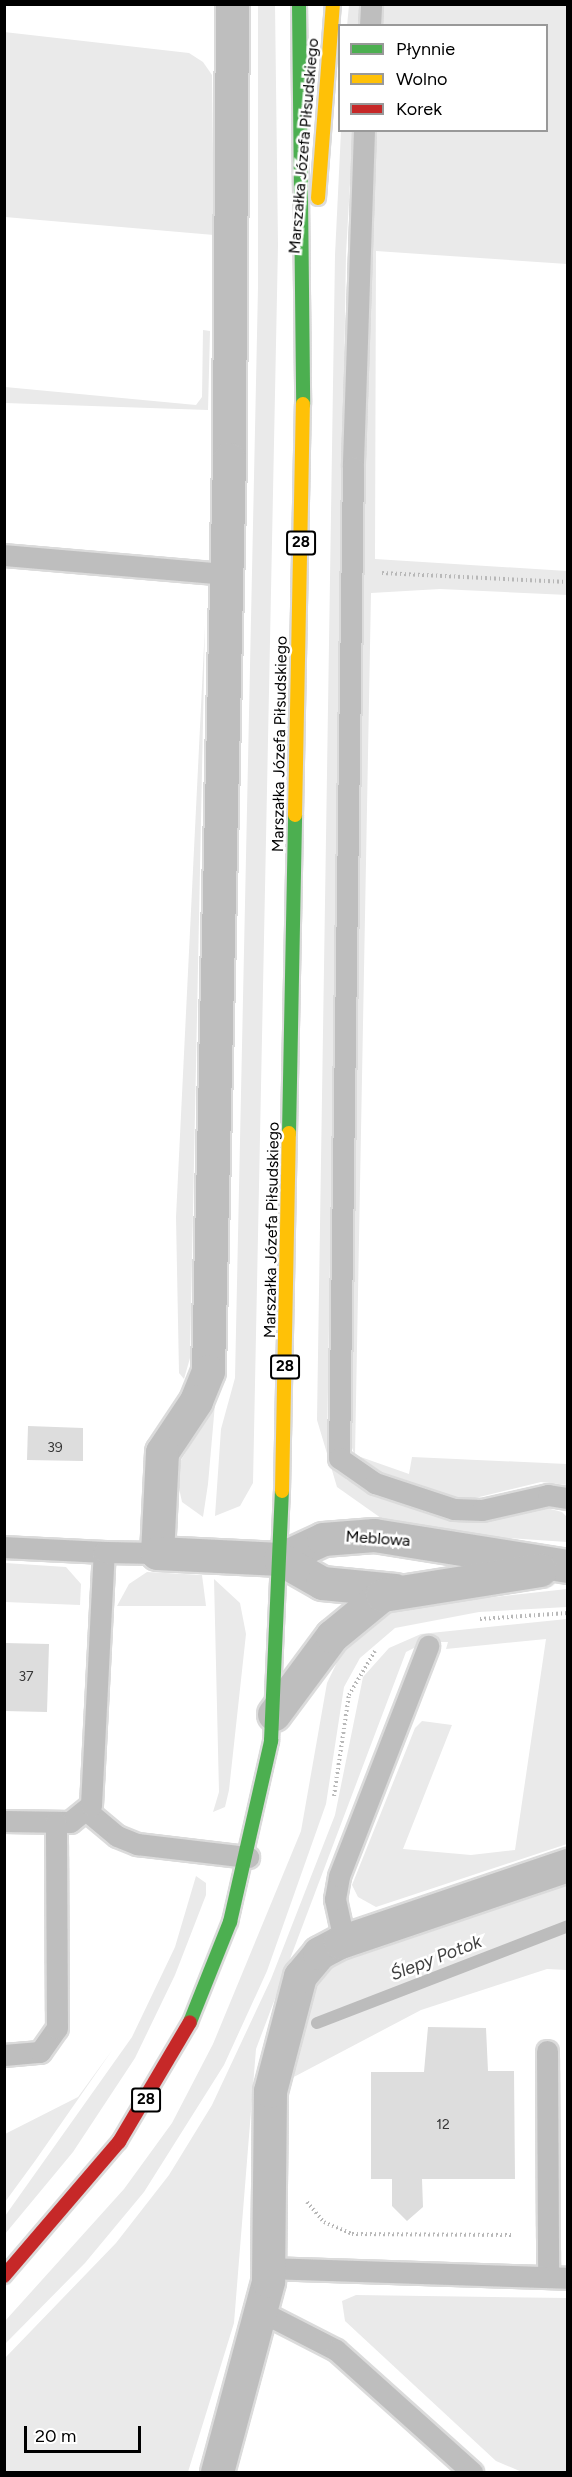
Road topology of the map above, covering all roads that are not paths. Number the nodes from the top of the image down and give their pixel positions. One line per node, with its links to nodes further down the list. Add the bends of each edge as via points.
1 (232, 4): 9 (street)
2 (299, 4): 7 (main road, Marszałka Józefa Piłsudskiego / 28, via 298,228)
3 (333, 4): 7 (main road, Marszałka Józefa Piłsudskiego / 28, via 316,226)
4 (371, 4): 5 (lane)
5 (370, 24)
6 (364, 132): 10 (lane, via 351,572 339,1458 375,1483 454,1509 482,1510 548,1494)
7 (306, 289): 14 (main road, Marszałka Józefa Piłsudskiego / 28)
8 (4, 555): 9 (lane)
9 (225, 574): 13 (street, via 208,1371 196,1401 162,1452)
10 (567, 1498)
11 (4, 1547): 12 (lane)
12 (104, 1552): 13 (lane); 19 (lane, via 93,1794)
13 (157, 1554): 14 (street)
14 (280, 1559): 15 (street, Meblowa, via 323,1539 364,1535); 16 (street, Meblowa, via 322,1583); 18 (main road, Marszałka Józefa Piłsudskiego / 28)
15 (567, 1566): 16 (street, Meblowa)
16 (398, 1590): 18 (street, Meblowa, via 349,1618)
17 (428, 1646): 24 (lane, via 339,1875 335,1899)
18 (274, 1714): 22 (main road, Marszałka Józefa Piłsudskiego / 28)
19 (87, 1811): 21 (lane, via 70,1822); 22 (lane, via 117,1836 137,1844)
20 (4, 1821): 21 (lane)
21 (56, 1822): 26 (lane, via 57,2028 40,2052)
22 (248, 1857): 28 (main road, Marszałka Józefa Piłsudskiego / 28, via 230,1922 180,2047 120,2142)
23 (567, 1865): 24 (street)
24 (344, 1940): 27 (street, via 319,1953 300,1976 276,2054 267,2141)
25 (547, 2051): 29 (lane)
26 (4, 2055)
27 (268, 2268): 29 (lane); 30 (street)
28 (4, 2276)
29 (558, 2277)
30 (262, 2312): 31 (street); 32 (lane, via 336,2350)
31 (217, 2472)
32 (472, 2472)

